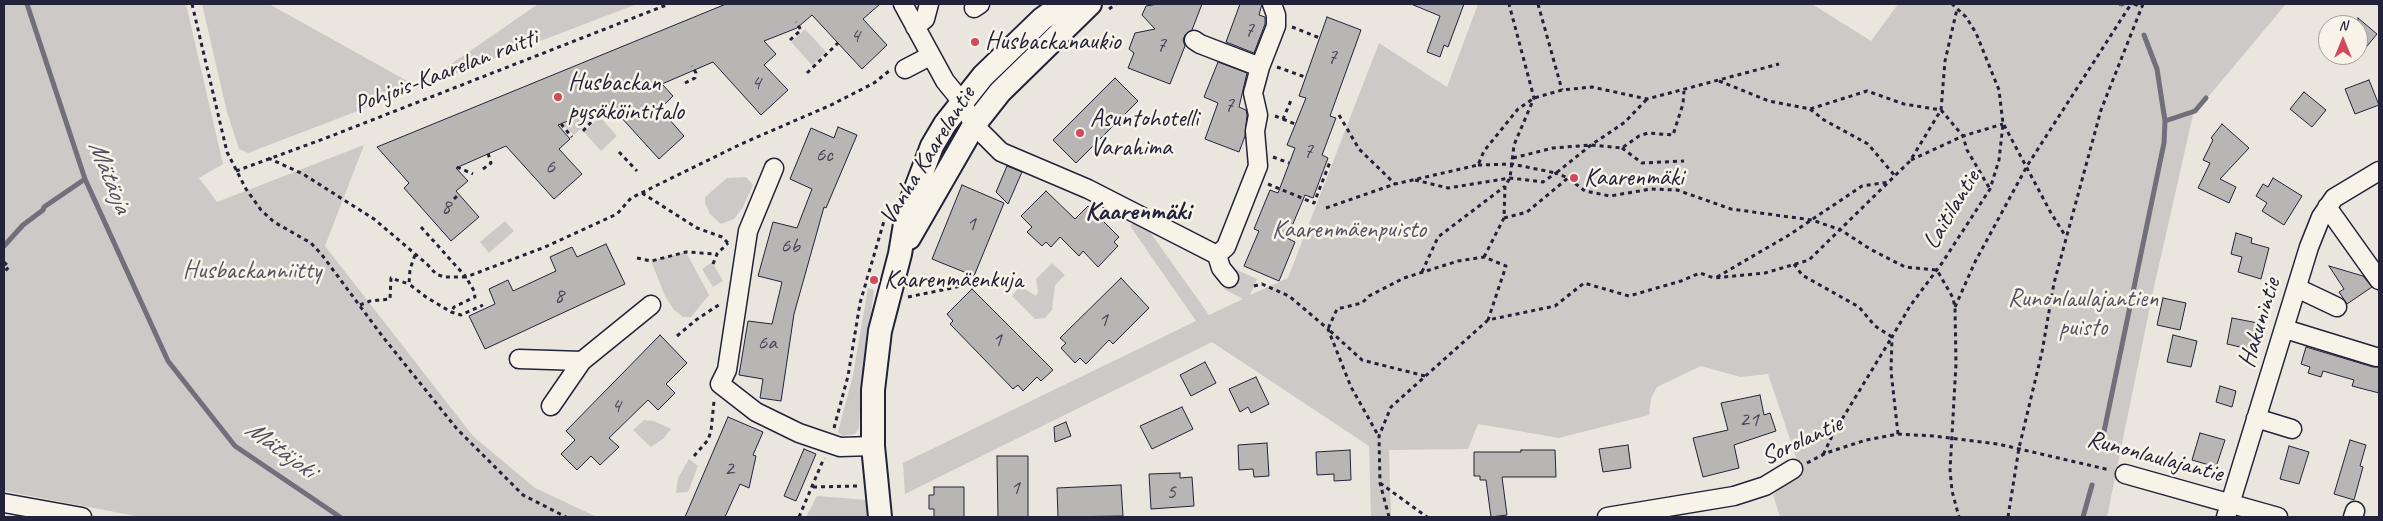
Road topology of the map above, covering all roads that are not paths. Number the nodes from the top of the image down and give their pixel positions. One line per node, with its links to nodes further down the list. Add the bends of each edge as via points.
1 (903, 4): 6 (street)
2 (929, 4): 6 (street, via 925,20)
3 (1063, 4): 11 (main road, Vanha Kaarelantie, via 1018,42)
4 (1090, 4): 12 (main road, Vanha Kaarelantie, via 1000,92)
5 (1272, 4): 9 (street, via 1276,26)
6 (915, 27): 8 (street)
7 (1194, 40): 9 (street)
8 (929, 53): 10 (street); 11 (street, via 944,81)
9 (1267, 67): 17 (street, via 1253,86 1258,109 1255,131 1258,166 1226,246)
10 (905, 69)
11 (962, 102): 12 (street); 16 (main road, Vanha Kaarelantie, via 932,146 907,212)
12 (974, 125): 16 (main road, Vanha Kaarelantie); 17 (street, via 1001,152 1088,188)
13 (774, 168): 30 (street, via 748,231 727,370 720,384 756,412 799,433 840,447)
14 (2379, 171): 15 (street, Hakunintie, via 2334,198)
15 (2327, 207): 19 (street); 20 (street, Hakunintie, via 2309,246)
16 (886, 246): 30 (main road, Vanha Kaarelantie, via 872,415)
17 (1217, 255): 18 (street)
18 (1229, 278)
19 (2379, 280)
20 (2296, 288): 22 (street); 23 (street, Hakunintie)
21 (651, 304): 26 (street)
22 (2337, 307)
23 (2284, 329): 24 (street); 28 (street, Hakunintie)
24 (2376, 357)
25 (519, 359): 26 (street)
26 (582, 360): 27 (street)
27 (551, 406)
28 (2256, 418): 29 (street); 34 (street, Hakunintie)
29 (2292, 429)
30 (873, 446): 37 (main road, Vanha Kaarelantie)
31 (1793, 469): 35 (street, Sorolantie, via 1765,486 1734,496)
32 (2125, 474): 34 (street, Runonlaulajantie)
33 (4, 504): 36 (street)
34 (2228, 510): 39 (street, Runonlaulajantie)
35 (1628, 516): 38 (street, Sorolantie)
36 (82, 517)
37 (880, 517)
38 (1607, 517)
39 (2278, 517)

